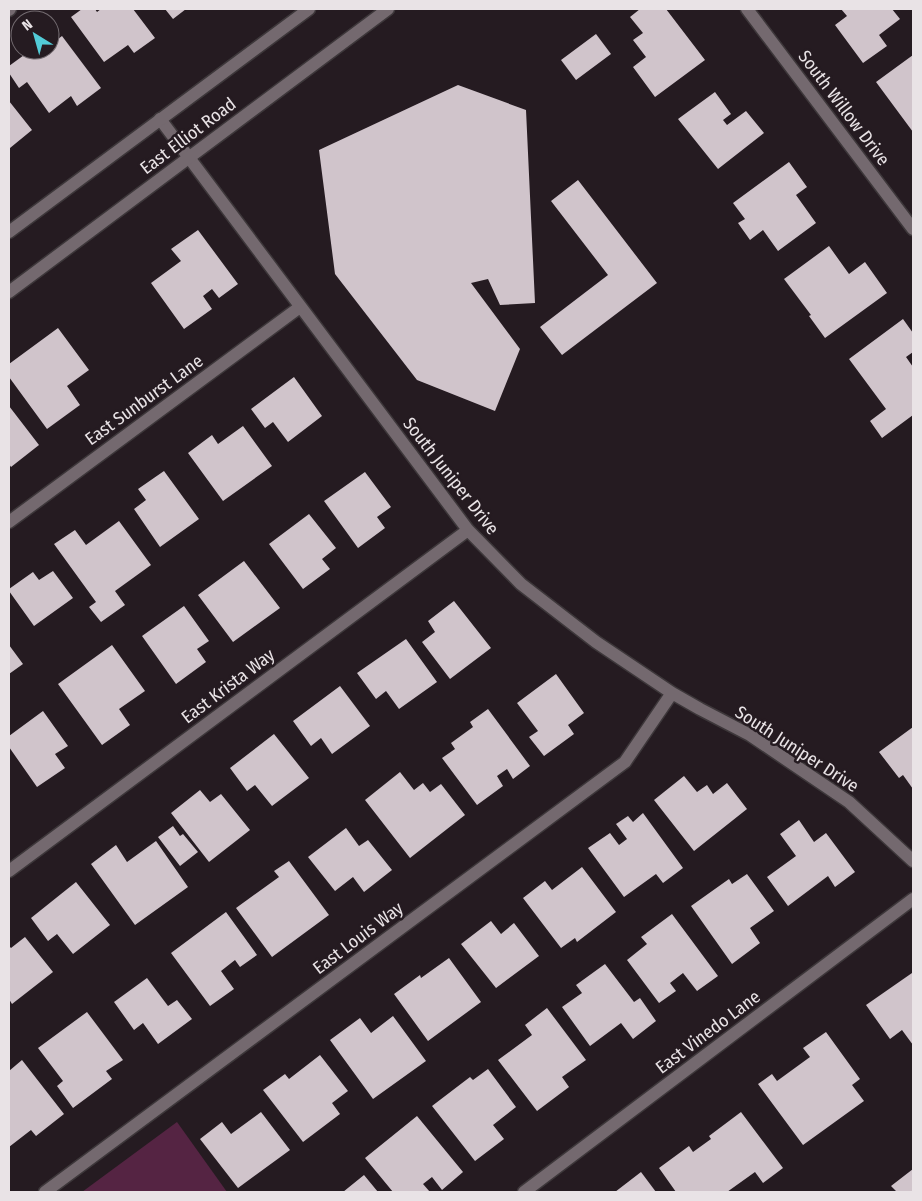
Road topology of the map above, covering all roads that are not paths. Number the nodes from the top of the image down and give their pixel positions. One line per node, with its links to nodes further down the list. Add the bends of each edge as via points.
1 (309, 9): 4 (street, East Elliot Road)
2 (388, 9): 5 (street, East Elliot Road)
3 (747, 9): 6 (street, South Willow Drive)
4 (160, 119): 5 (street, South Juniper Drive); 7 (street, East Elliot Road)
5 (189, 157): 8 (street, East Elliot Road); 9 (street, South Juniper Drive)
6 (913, 229)
7 (9, 232)
8 (9, 292)
9 (300, 307): 10 (street, East Sunburst Lane); 11 (street, South Juniper Drive)
10 (9, 522)
11 (468, 530): 12 (street, South Juniper Drive, via 521,584 596,642); 14 (street, East Krista Way)
12 (672, 693): 13 (street, South Juniper Drive, via 750,735 848,802); 16 (street, East Louis Way, via 625,762)
13 (913, 861)
14 (9, 871)
15 (913, 899): 17 (street, East Vinedo Lane)
16 (45, 1192)
17 (524, 1192)

